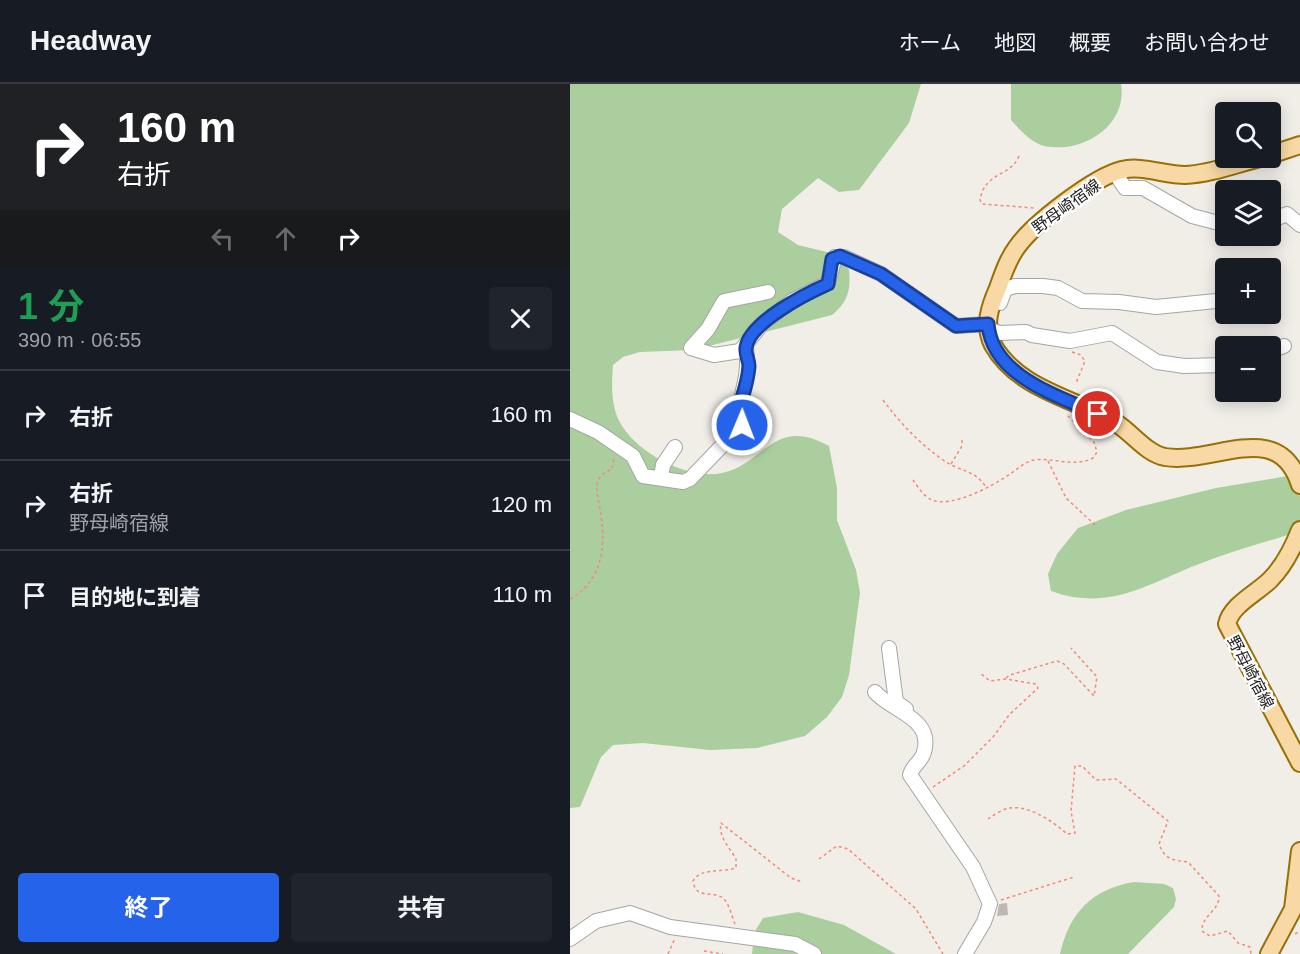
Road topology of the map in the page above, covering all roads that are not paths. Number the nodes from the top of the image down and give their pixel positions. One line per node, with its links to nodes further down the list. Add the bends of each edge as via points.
1 (1300, 145): 2 (main road)
2 (1281, 151)
3 (1221, 168): 4 (main road, 野母崎宿線, via 1184,175 1128,169)
4 (1115, 172): 6 (street, via 1125,188 1143,188 1192,216); 10 (main road, 野母崎宿線, via 1034,227 1009,260 991,303)
5 (1281, 217): 7 (street, via 1287,214)
6 (1215, 222)
7 (1300, 225)
8 (768, 292): 13 (street, via 724,301 708,329 690,347 717,356)
9 (1215, 301): 10 (street, via 1145,307 1082,301 1058,288 1015,286 1005,289)
10 (988, 323): 13 (street, via 956,326 881,274 844,257 835,257 828,284 809,290 763,323); 14 (street, via 999,333 1026,332 1070,341 1112,333 1157,362); 18 (main road, via 996,350 1022,376 1111,420 1154,452 1180,458 1246,448 1269,449 1289,460)
11 (1284, 346): 12 (street)
12 (1281, 347)
13 (746, 348): 17 (street, via 749,365 737,416 742,425 690,479 683,482)
14 (1215, 365)
15 (570, 419): 17 (street, via 633,456 643,476)
16 (675, 447): 17 (street, via 663,465)
17 (661, 477)
18 (1300, 485)
19 (1300, 530): 23 (main road, 野母崎宿線, via 1285,562 1232,612 1227,624)
20 (889, 648): 22 (street, via 896,702)
21 (875, 692): 22 (street, via 882,701)
22 (918, 721): 27 (street, via 925,748 910,776 973,867 990,904)
23 (1300, 763)
24 (1300, 851): 28 (main road, via 1293,909)
25 (570, 939): 26 (street, via 596,921 630,913 679,928 795,944)
26 (814, 954)
27 (964, 954)
28 (1269, 954)

